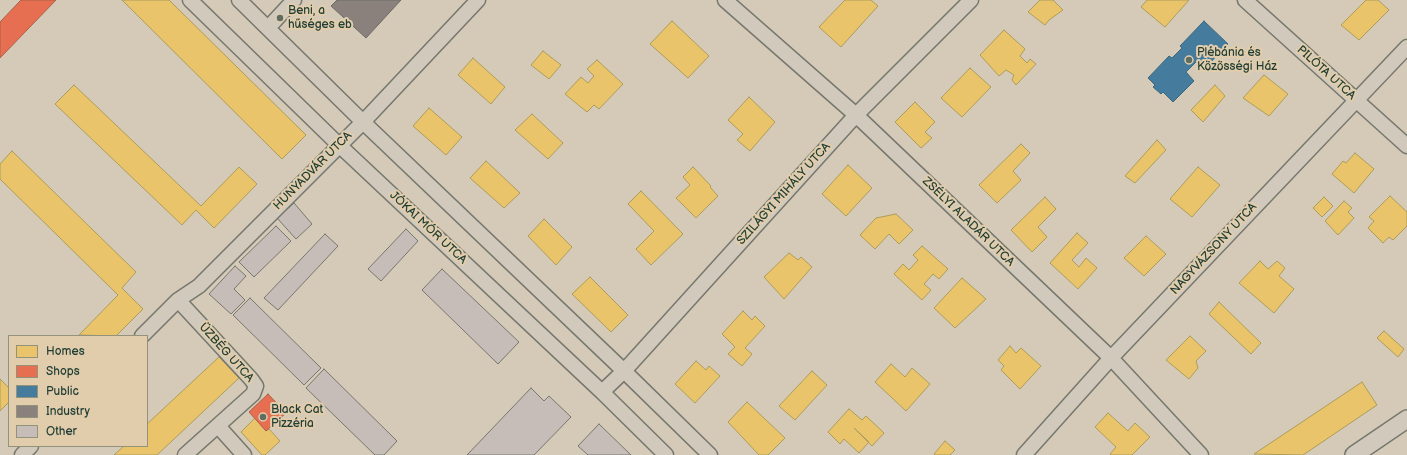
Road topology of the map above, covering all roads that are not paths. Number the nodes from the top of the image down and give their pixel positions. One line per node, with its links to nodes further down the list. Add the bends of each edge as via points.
1 (190, 0): 13 (street, JÓKAI MÓR UTCA)
2 (239, 0): 8 (street)
3 (294, 0): 8 (street)
4 (478, 0): 12 (street, HUNYADVÁR UTCA)
5 (724, 0): 11 (street, ZSÉLYI ALADÁR UTCA)
6 (971, 0): 11 (street, SZILÁGYI MIHÁLY UTCA)
7 (1245, 0): 10 (street, PILÓTA UTCA)
8 (268, 28): 12 (street)
9 (1407, 46): 10 (street, NAGYVÁZSONY UTCA)
10 (1356, 100): 14 (street, PILÓTA UTCA); 17 (street, NAGYVÁZSONY UTCA)
11 (856, 115): 17 (street, ZSÉLYI ALADÁR UTCA); 18 (street, SZILÁGYI MIHÁLY UTCA)
12 (363, 122): 13 (street, HUNYADVÁR UTCA); 18 (street)
13 (339, 145): 15 (street, HUNYADVÁR UTCA, via 199,286); 19 (street, JÓKAI MÓR UTCA)
14 (1407, 146)
15 (178, 300): 16 (street, HUNYADVÁR UTCA); 21 (street, ÜZBÉG UTCA, via 256,386 253,394)
16 (143, 335)
17 (1111, 358): 28 (street, NAGYVÁZSONY UTCA); 29 (street, ZSÉLYI ALADÁR UTCA)
18 (624, 371): 19 (street, SZILÁGYI MIHÁLY UTCA); 27 (street)
19 (602, 392): 26 (street, JÓKAI MÓR UTCA)
20 (1407, 419): 30 (street)
21 (218, 426): 24 (street, ÜZBÉG UTCA); 25 (street)
22 (30, 447): 23 (street)
23 (22, 455)
24 (185, 455)
25 (244, 455)
26 (666, 455)
27 (710, 455)
28 (1024, 455)
29 (1201, 455)
30 (1354, 455)

